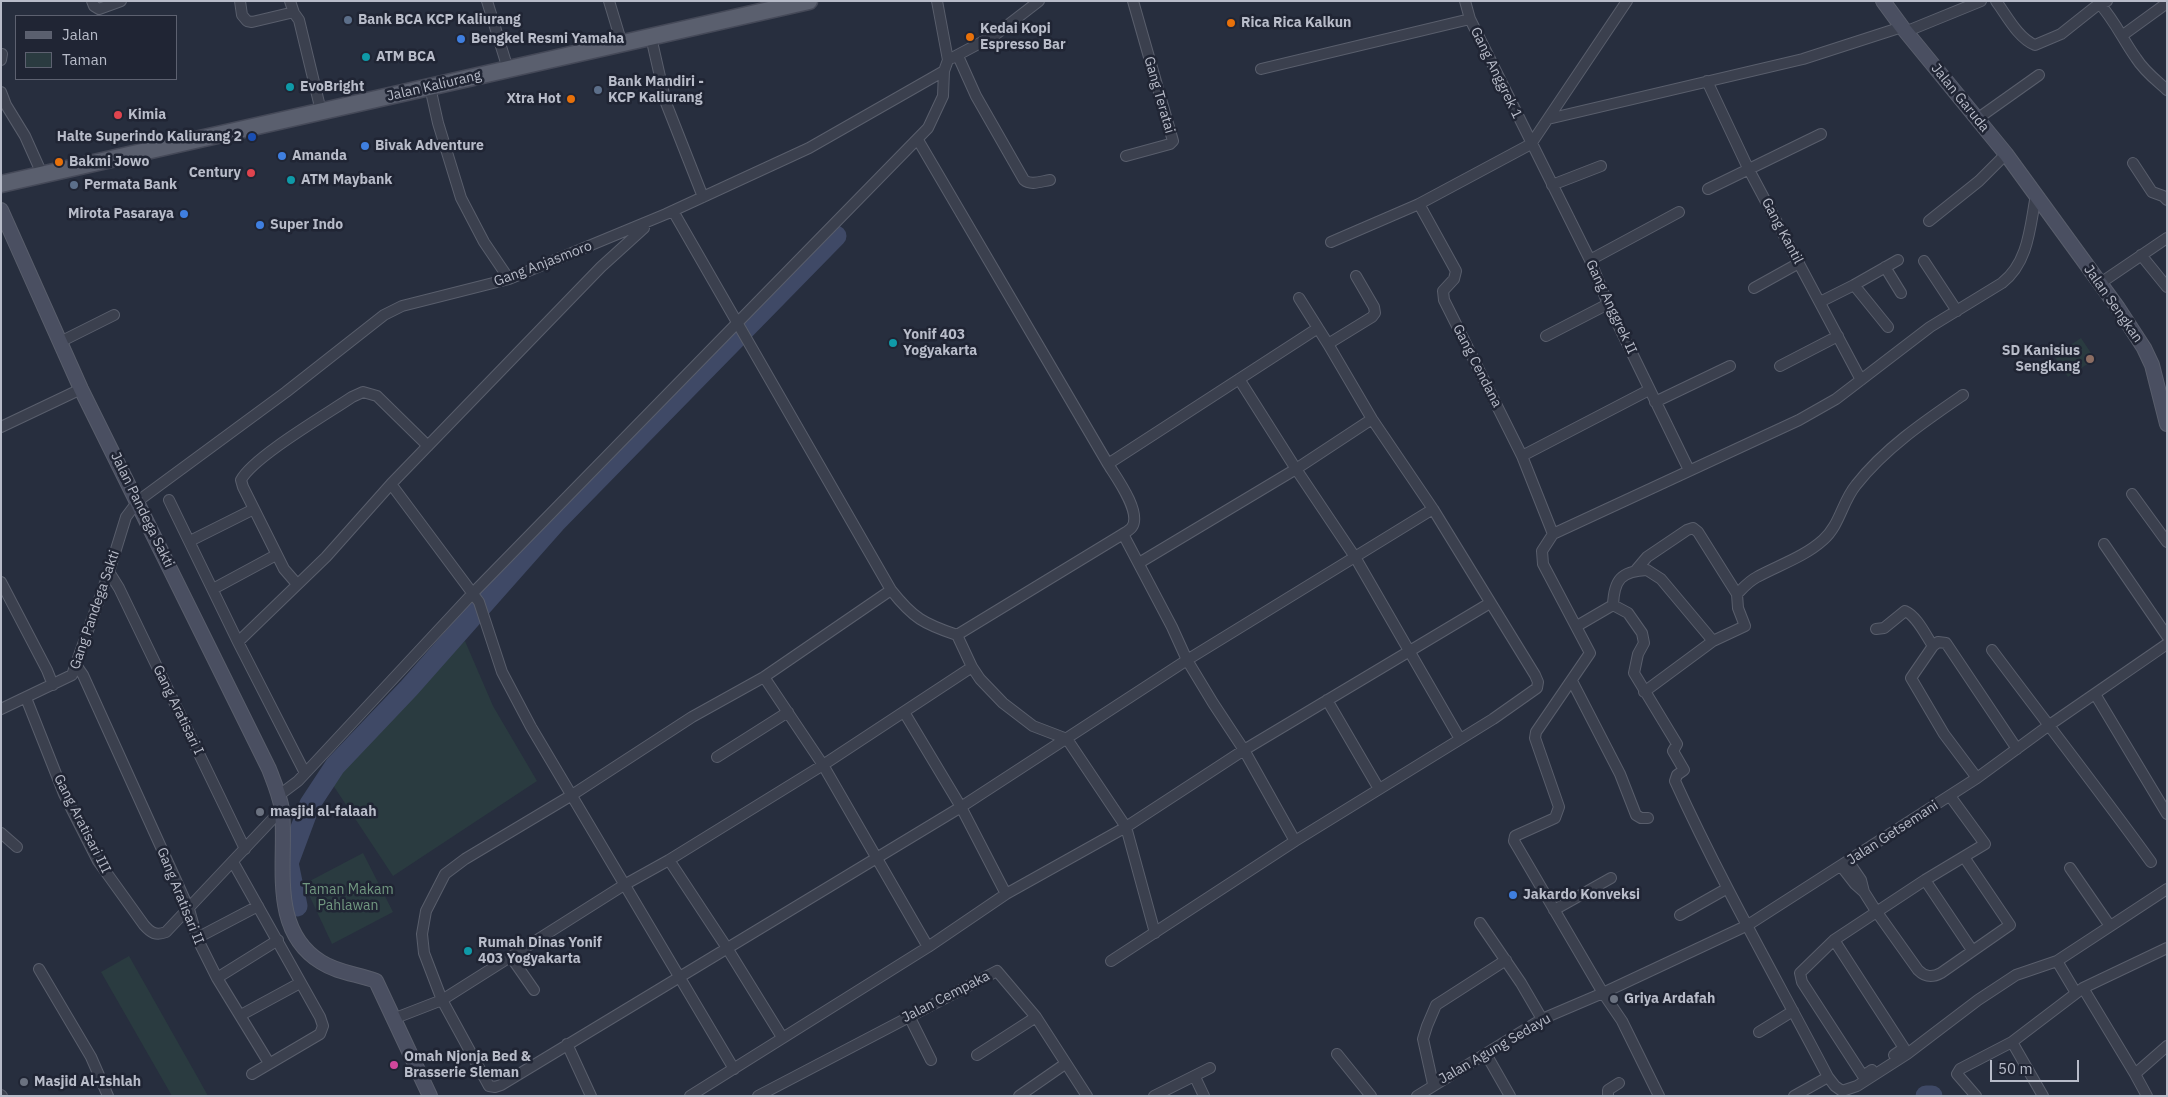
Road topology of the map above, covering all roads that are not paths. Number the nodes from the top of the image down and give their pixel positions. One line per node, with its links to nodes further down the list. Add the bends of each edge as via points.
1 (92, 1): 2 (street, via 99,9)
2 (121, 1)
3 (240, 1): 18 (street, via 242,15 247,21)
4 (290, 1): 18 (street)
5 (487, 1): 27 (street)
6 (610, 1): 23 (street)
7 (937, 1): 25 (street)
8 (1039, 1): 25 (street, via 995,35)
9 (1133, 1): 42 (street, Gang Teratai, via 1173,141)
10 (1465, 1): 19 (street, Gang Anggrek 1)
11 (1627, 1): 36 (street)
12 (1883, 1): 20 (main road, Jalan Garuda)
13 (1981, 1): 20 (street)
14 (1996, 1): 16 (street, via 2019,32 2035,45 2061,34)
15 (804, 2): 22 (main road, Jalan Kaliurang)
16 (2102, 3): 21 (street)
17 (2167, 3): 21 (street)
18 (294, 13): 35 (street, via 299,20)
19 (1470, 19): 28 (street); 40 (street, Gang Anggrek 1)
20 (1904, 29): 31 (street, via 1803,59); 37 (main road, Jalan Garuda)
21 (2123, 35): 33 (street, via 2136,59)
22 (651, 37): 23 (main road, Jalan Kaliurang); 52 (street, via 666,103)
23 (622, 44): 27 (main road, Jalan Kaliurang)
24 (2, 54): 26 (street)
25 (953, 58): 29 (street); 47 (street, via 1024,180 1033,183)
26 (1, 60)
27 (508, 69): 32 (main road, Jalan Kaliurang)
28 (1261, 69)
29 (944, 71): 39 (street, via 943,96 937,113); 52 (street, Gang Anjasmoro, via 809,148)
30 (2039, 75): 37 (street)
31 (1707, 81): 36 (street); 45 (street, Gang Kantil)
32 (430, 87): 35 (main road, Jalan Kaliurang); 69 (street, via 461,198 484,242)
33 (2167, 90)
34 (1, 92): 46 (street)
35 (320, 111): 46 (main road, Jalan Kaliurang)
36 (1548, 119): 40 (street)
37 (1977, 119): 41 (main road, Jalan Garuda)
38 (1821, 134): 45 (street)
39 (918, 140): 80 (street); 100 (street)
40 (1531, 144): 49 (street, Gang Anggrek II); 54 (street)
41 (2006, 154): 51 (main road, Jalan Garuda); 59 (street, via 1979,181)
42 (1126, 156)
43 (2133, 163): 53 (street, via 2152,192)
44 (1601, 166): 49 (street)
45 (1748, 168): 50 (street); 66 (street, Gang Kantil)
46 (42, 174): 48 (main road, Jalan Kaliurang)
47 (1050, 180)
48 (1, 184)
49 (1552, 185): 63 (street, Gang Anggrek II)
50 (1708, 189)
51 (2036, 195): 70 (main road, Jalan Sengkan); 78 (street, via 2029,236 2013,274)
52 (703, 197): 56 (street, Gang Anjasmoro)
53 (2167, 200)
54 (1419, 204): 61 (street); 99 (street, Gang Cendana, via 1456,271 1454,279 1443,291 1444,300)
55 (1, 210): 85 (main road, Jalan Pandega Sakti)
56 (673, 211): 58 (street, Gang Anjasmoro); 80 (street)
57 (1679, 212): 63 (street)
58 (656, 219): 69 (street, Gang Anjasmoro); 98 (street, via 606,261)
59 (1929, 221)
60 (2167, 238): 62 (street)
61 (1331, 242)
62 (2141, 254): 70 (street); 72 (street)
63 (1590, 260): 77 (street, Gang Anggrek II)
64 (1898, 260): 67 (street)
65 (1924, 261): 78 (street)
66 (1799, 263): 73 (street); 76 (street, Gang Kantil)
67 (1886, 267): 71 (street); 74 (street)
68 (1356, 276): 86 (street, via 1375,313)
69 (509, 279): 106 (street, Gang Anjasmoro, via 392,310)
70 (2099, 284): 96 (main road, Jalan Sengkan, via 2144,348 2158,383)
71 (1854, 285): 76 (street); 81 (street)
72 (2167, 286)
73 (1754, 288)
74 (1901, 293)
75 (1299, 298): 82 (street)
76 (1820, 302): 84 (street, Gang Kantil)
77 (1608, 304): 83 (street); 92 (street, Gang Anggrek II)
78 (1957, 311): 90 (street, via 1930,327)
79 (114, 315): 85 (street)
80 (737, 324): 122 (street); 124 (street)
81 (1888, 327)
82 (1318, 328): 86 (street); 89 (street)
83 (1546, 336)
84 (1838, 336): 88 (street); 90 (street, Gang Kantil)
85 (60, 342): 91 (main road, Jalan Pandega Sakti)
86 (1328, 344): 95 (street)
87 (1730, 366): 94 (street)
88 (1780, 366)
89 (1240, 379): 100 (street); 101 (street)
90 (1860, 380): 102 (street, via 1836,399 1799,420)
91 (81, 388): 97 (street); 106 (main road, Jalan Pandega Sakti)
92 (1649, 390): 94 (street, Gang Anggrek II); 99 (street)
93 (1963, 395): 123 (street, via 1914,429 1871,468 1854,486 1838,519 1823,540 1783,566 1756,577)
94 (1655, 402): 102 (street, Gang Anggrek II)
95 (1372, 419): 101 (street); 108 (street)
96 (2167, 424)
97 (1, 427)
98 (428, 446): 103 (street); 107 (street, via 377,396 363,392 250,468 241,480)
99 (1522, 456): 110 (street, Gang Cendana)
100 (1108, 464): 109 (street, via 1134,510 1132,528)
101 (1296, 469): 115 (street); 116 (street)
102 (1689, 470): 110 (street)
103 (391, 484): 120 (street, via 350,532); 124 (street)
104 (2132, 494): 112 (street)
105 (169, 500): 111 (street)
106 (138, 501): 118 (street, Gang Pandega Sakti, via 126,517); 162 (main road, Jalan Pandega Sakti, via 269,769)
107 (254, 509): 111 (street); 114 (street)
108 (1433, 509): 115 (street); 125 (street)
109 (1123, 534): 116 (street); 129 (street)
110 (1553, 534): 127 (street, via 1542,550 1543,564)
111 (190, 541): 121 (street)
112 (2167, 542)
113 (2104, 544): 130 (street)
114 (276, 555): 120 (street); 121 (street)
115 (1355, 557): 135 (street); 137 (street)
116 (1139, 563): 137 (street)
117 (1636, 570): 123 (street, via 1647,557 1693,528); 126 (street, via 1627,572 1619,580 1613,592); 131 (street, via 1647,570 1661,579)
118 (109, 572): 138 (street, Gang Pandega Sakti); 170 (street, Gang Aratisari I)
119 (1, 582): 142 (street)
120 (298, 584): 132 (street)
121 (213, 589): 132 (street)
122 (891, 590): 129 (street, via 923,623); 140 (street)
123 (1736, 594): 131 (street, via 1745,626)
124 (476, 598): 157 (street); 160 (street, via 506,680)
125 (1490, 603): 135 (street); 152 (street, via 1535,675 1537,688)
126 (1613, 606): 127 (street); 143 (street, via 1628,613 1642,633 1644,643 1634,673)
127 (1577, 626): 141 (street, via 1590,653)
128 (1876, 629): 134 (street, via 1884,628 1905,611)
129 (957, 635): 139 (street)
130 (2167, 636)
131 (1713, 641): 143 (street)
132 (238, 642): 157 (street)
133 (2167, 644): 144 (street, Jalan Getsemani)
134 (1933, 646): 153 (street, via 1938,642 1946,644); 158 (street, via 1911,678 1944,734)
135 (1410, 650): 146 (street); 152 (street)
136 (1992, 650): 150 (street)
137 (1187, 660): 151 (street); 154 (street)
138 (76, 665): 142 (street, Gang Pandega Sakti, via 72,675); 185 (street, Gang Aratisari II)
139 (972, 667): 149 (street); 151 (street, via 1003,703 1033,726)
140 (764, 677): 148 (street); 160 (street, via 692,717)
141 (1572, 681): 165 (street, via 1620,774 1636,815); 186 (street, via 1535,738 1558,812 1555,818 1514,838)
142 (53, 685): 145 (street, Gang Pandega Sakti)
143 (1644, 692): 182 (street, via 1678,744 1673,751 1684,770 1675,781)
144 (2096, 694): 150 (street, Jalan Getsemani); 164 (street)
145 (26, 698): 147 (street, Gang Pandega Sakti); 185 (street, Gang Aratisari III, via 64,794 98,862 144,926 160,935)
146 (1327, 700): 154 (street); 159 (street)
147 (1, 710)
148 (788, 712): 155 (street); 156 (street)
149 (904, 712): 156 (street); 163 (street)
150 (2048, 726): 153 (street, Jalan Getsemani); 175 (street, via 2096,785)
151 (1067, 738): 163 (street); 166 (street)
152 (1460, 740): 159 (street)
153 (2018, 749): 158 (street, Jalan Getsemani)
154 (1244, 750): 166 (street); 168 (street)
155 (717, 757)
156 (823, 765): 172 (street); 173 (street)
157 (305, 773): 162 (street)
158 (1977, 778): 161 (street, Jalan Getsemani)
159 (1379, 789): 168 (street)
160 (572, 795): 180 (street); 211 (street, via 465,859 445,874 439,883 426,911 422,934 424,953)
161 (1950, 796): 171 (street, via 1985,844); 176 (street, Jalan Getsemani)
162 (280, 802): 170 (street); 216 (main road, Jalan Pandega Sakti, via 283,896 297,936 307,951 321,962 376,981)
163 (961, 807): 172 (street); 183 (street)
164 (2167, 814)
165 (1648, 818)
166 (1126, 827): 183 (street); 192 (street)
167 (1, 833): 169 (street)
168 (1295, 841): 192 (street)
169 (17, 847)
170 (245, 849): 174 (street)
171 (1964, 857): 179 (street); 198 (street, via 2010,925)
172 (876, 859): 196 (street); 197 (street)
173 (669, 860): 180 (street); 197 (street)
174 (233, 862): 184 (street); 185 (street)
175 (2151, 862)
176 (1845, 864): 187 (street, via 1861,880 1864,892); 190 (street, Jalan Getsemani)
177 (2070, 868): 191 (street)
178 (1611, 878): 186 (street)
179 (1925, 880): 187 (street); 198 (street)
180 (624, 885): 200 (street); 205 (street)
181 (2167, 888): 191 (street)
182 (1726, 889): 188 (street); 190 (street)
183 (1006, 894): 196 (street)
184 (258, 906): 193 (street); 194 (street)
185 (189, 909): 193 (street, Gang Aratisari II)
186 (1554, 910): 210 (street)
187 (1876, 911): 195 (street); 198 (street, via 1923,975 1937,975)
188 (1680, 915)
189 (1480, 923): 201 (street)
190 (1748, 925): 210 (street, Jalan Getsemani); 212 (street)
191 (2110, 926): 203 (street)
192 (1155, 932): 202 (street)
193 (197, 938): 206 (street, Gang Aratisari II)
194 (278, 940): 206 (street); 207 (street)
195 (1834, 940): 195 (street, via 1904,1048 1863,1076 1800,977 1802,970)
196 (928, 947): 219 (street)
197 (727, 948): 205 (street); 219 (street)
198 (1972, 950)
199 (2166, 950): 209 (street)
200 (511, 957): 208 (street); 211 (street)
201 (1506, 960): 217 (street); 236 (street, via 1436,1005 1423,1039)
202 (1111, 961)
203 (2057, 961): 209 (street); 234 (street, via 2016,975 1857,1086 1842,1091)
204 (39, 969): 239 (street, via 91,1058)
205 (679, 977): 221 (street); 230 (street)
206 (217, 978): 213 (street, Gang Aratisari II)
207 (300, 983): 213 (street); 227 (street, via 320,1017 322,1030)
208 (534, 990)
209 (2079, 991): 220 (street); 232 (street)
210 (1603, 993): 217 (street, Jalan Agung Sedayu); 251 (street, via 1622,1021)
211 (442, 1000): 216 (street); 221 (street, via 488,1086 501,1085)
212 (1794, 1011): 218 (street); 234 (street)
213 (241, 1015): 227 (street, Gang Aratisari II)
214 (909, 1016): 215 (street, Jalan Cempaka, via 997,971); 226 (street); 237 (street, Jalan Cempaka)
215 (1036, 1017): 225 (street); 228 (street, Jalan Cempaka)
216 (393, 1019): 240 (main road, Jalan Pandega Sakti)
217 (1542, 1019): 224 (street, Jalan Agung Sedayu)
218 (1759, 1032)
219 (782, 1037): 230 (street)
220 (2012, 1042): 253 (street, via 1960,1069 1957,1074); 254 (street)
221 (567, 1044): 241 (street)
222 (2167, 1046): 232 (street)
223 (1337, 1054): 247 (street)
224 (1486, 1054): 236 (street, Jalan Agung Sedayu); 249 (street)
225 (977, 1055)
226 (931, 1060)
227 (269, 1064): 231 (street)
228 (1065, 1064): 238 (street); 244 (street, Jalan Cempaka)
229 (1210, 1068): 233 (street)
230 (734, 1069): 242 (street)
231 (252, 1074)
232 (2134, 1074): 255 (street)
233 (1195, 1077): 245 (street); 246 (street)
234 (1828, 1077): 252 (street)
235 (1619, 1083): 250 (street, via 1608,1090)
236 (1433, 1084): 248 (street, Jalan Agung Sedayu)
237 (777, 1092): 243 (street, Jalan Cempaka)
238 (1024, 1094)
239 (108, 1096)
240 (430, 1096)
241 (591, 1096)
242 (690, 1096)
243 (758, 1096)
244 (1087, 1096)
245 (1154, 1096)
246 (1204, 1096)
247 (1371, 1096)
248 (1417, 1096)
249 (1510, 1096)
250 (1608, 1096)
251 (1659, 1096)
252 (1794, 1096)
253 (1976, 1096)
254 (2043, 1096)
255 (2147, 1096)

